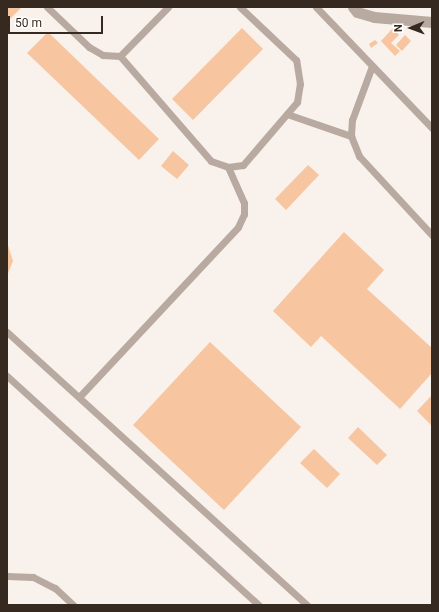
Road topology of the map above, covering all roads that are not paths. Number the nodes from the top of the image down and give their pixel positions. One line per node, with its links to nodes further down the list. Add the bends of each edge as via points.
1 (47, 7): 7 (lane, via 89,47 103,55)
2 (168, 7): 7 (lane)
3 (240, 7): 9 (lane, via 296,60 300,84 297,102)
4 (316, 7): 8 (lane)
5 (353, 7): 6 (street, via 357,12 374,17)
6 (432, 22)
7 (120, 56): 12 (lane, via 211,161)
8 (372, 66): 10 (lane); 11 (lane, via 352,120)
9 (287, 114): 11 (lane); 12 (lane, via 243,165)
10 (432, 128)
11 (351, 136): 13 (lane, via 359,156)
12 (228, 167): 16 (lane, via 244,203 244,214 238,227)
13 (432, 235)
14 (7, 332): 16 (lane)
15 (7, 376): 19 (lane)
16 (80, 396): 20 (lane)
17 (7, 576): 18 (lane, via 33,577 55,588)
18 (73, 605)
19 (259, 605)
20 (307, 605)

